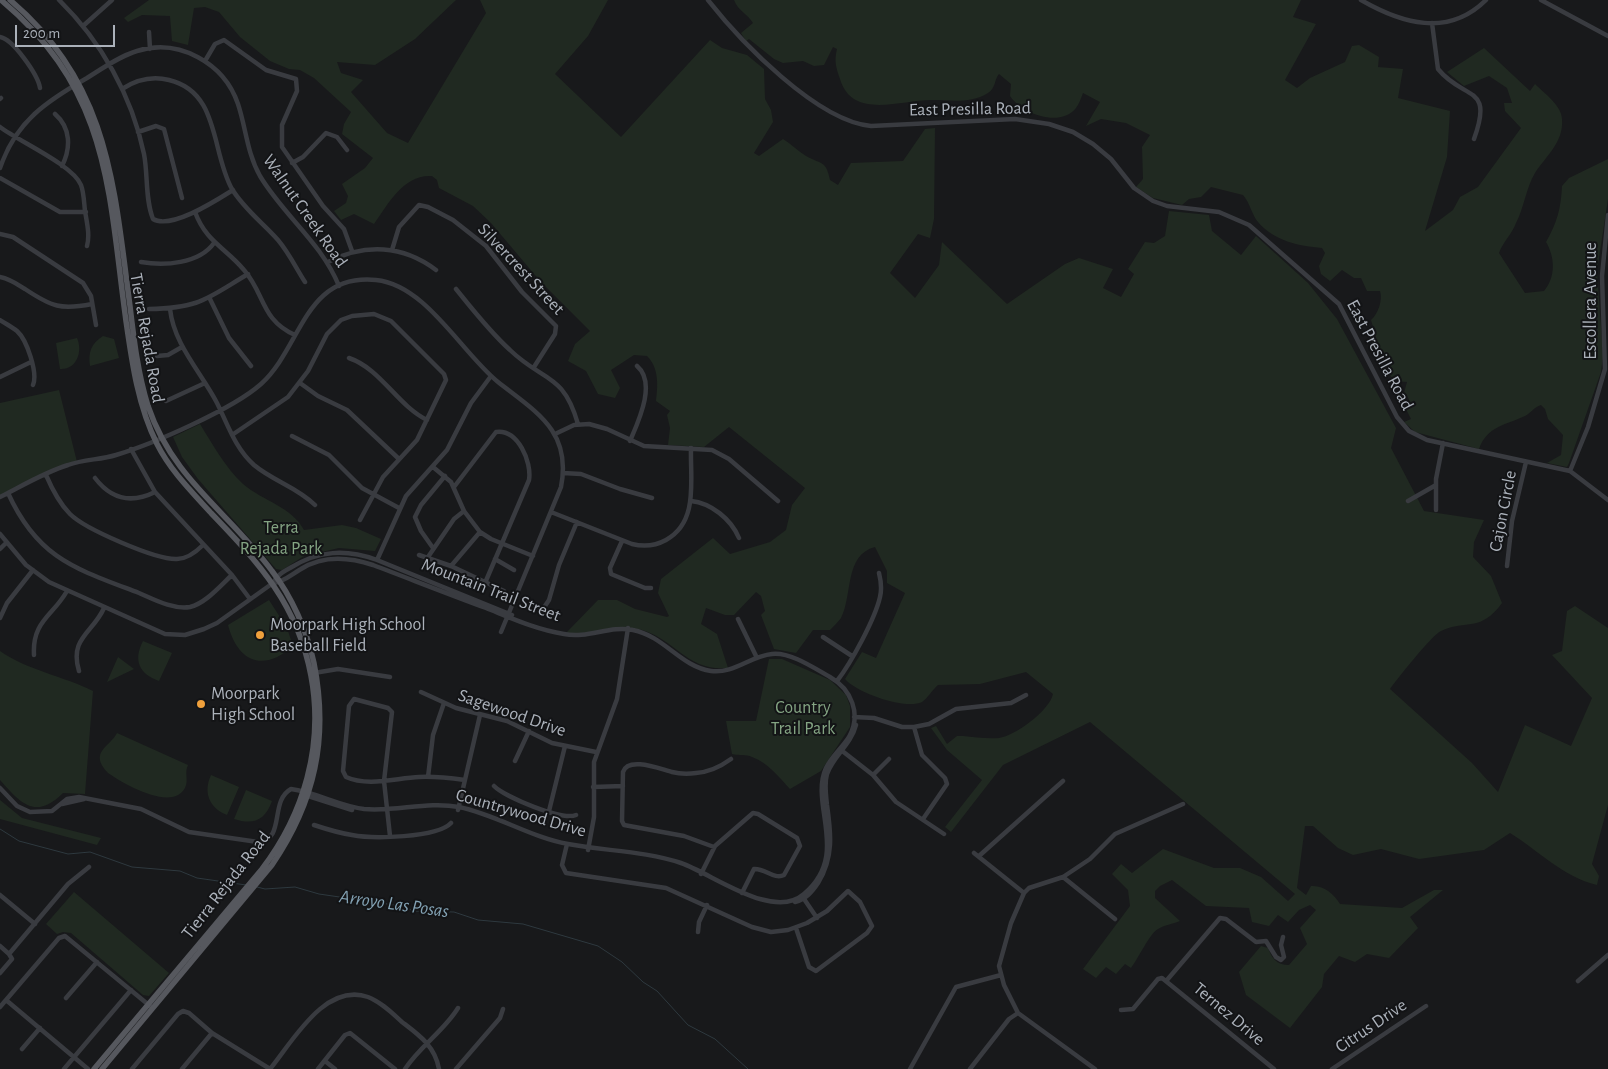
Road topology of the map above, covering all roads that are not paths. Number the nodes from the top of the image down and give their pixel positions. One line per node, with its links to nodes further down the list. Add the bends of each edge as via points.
1 (1, 0): 17 (main road, Tierra Rejada Road, via 39,35)
2 (10, 0): 17 (main road, Tierra Rejada Road, via 39,27)
3 (59, 0): 10 (street)
4 (112, 0): 10 (street)
5 (708, 0): 78 (street, East Presilla Road, via 761,60 826,110 848,122 871,126 1015,119 1049,124 1073,132 1097,147 1134,188 1153,201 1167,206 1219,212 1249,225 1339,304 1400,422 1415,434)
6 (1361, 0): 9 (street, via 1399,20)
7 (1486, 0): 9 (street, via 1463,15)
8 (1542, 0): 12 (street)
9 (1432, 23): 24 (street, via 1438,69 1480,103 1481,119)
10 (83, 26): 16 (street)
11 (149, 32): 14 (street)
12 (1608, 36)
13 (0, 37): 18 (street, via 12,45 36,75)
14 (150, 49): 15 (street, Walnut Creek Road, via 181,51); 16 (street, Walnut Creek Road, via 130,54)
15 (205, 61): 26 (street, via 215,44 224,40 266,70 296,79 297,91 283,122 281,140 283,150); 42 (street, Walnut Creek Road, via 219,72 234,94 251,157 263,180)
16 (109, 65): 17 (street, Walnut Creek Road); 19 (street)
17 (76, 84): 23 (street, Walnut Creek Road, via 40,108); 75 (main road, Tierra Rejada Road, via 98,122 111,170 137,360 145,395); 76 (main road, Tierra Rejada Road, via 93,125 106,172 132,361)
18 (40, 88)
19 (122, 89): 22 (street); 30 (street, via 144,80 162,78 181,84 198,96 208,112 221,166)
20 (55, 114): 27 (street, via 64,124 68,138 68,152)
21 (0, 127): 23 (street)
22 (138, 132): 31 (street, via 156,126 164,129); 33 (street, via 154,220)
23 (14, 137): 27 (street); 28 (street, Walnut Creek Road)
24 (1474, 139)
25 (346, 150): 26 (street, via 335,135 326,133 303,157)
26 (292, 163): 39 (street, via 344,229)
27 (62, 166): 32 (street, via 81,185)
28 (0, 168)
29 (0, 178): 32 (street, via 60,212)
30 (233, 190): 33 (street); 46 (street, via 281,244)
31 (182, 198)
32 (86, 212): 37 (street)
33 (195, 212): 36 (street, via 203,230)
34 (1608, 215): 40 (street, Escollera Avenue)
35 (0, 234): 50 (street, via 13,237 78,279 89,292)
36 (214, 243): 41 (street, via 199,256 157,265); 44 (street)
37 (87, 246)
38 (392, 250): 39 (street); 43 (street); 62 (street, Silvercrest Street, via 399,227 419,205 464,228 489,250 522,292 556,326 555,334)
39 (352, 251): 42 (street)
40 (1606, 251): 84 (street, Escollera Avenue, via 1602,293 1605,369 1588,427)
41 (141, 262)
42 (328, 262): 47 (street, Walnut Creek Road)
43 (436, 270)
44 (248, 274): 49 (street); 55 (street, via 271,318 282,329)
45 (0, 277): 50 (street, via 57,307)
46 (305, 282)
47 (339, 286): 55 (street, via 312,306); 63 (street, via 376,280 410,292)
48 (456, 289): 62 (street, via 507,348)
49 (210, 299): 52 (street); 60 (street, via 229,338)
50 (92, 304): 54 (street)
51 (149, 309): 52 (street)
52 (170, 309): 56 (street, via 173,330)
53 (0, 322): 59 (street, via 22,336)
54 (96, 325)
55 (295, 335): 69 (street, via 280,362 261,384)
56 (182, 346): 57 (street, via 168,355); 65 (street)
57 (157, 356)
58 (349, 358): 70 (street, via 362,363 414,414)
59 (31, 362): 64 (street); 67 (street, via 35,377)
60 (251, 366)
61 (637, 366): 77 (street, via 643,372 645,397)
62 (534, 367): 71 (street, via 567,394)
63 (491, 376): 72 (street, via 538,412); 83 (street, via 471,403 447,450)
64 (0, 377)
65 (205, 383): 68 (street); 69 (street)
66 (300, 383): 70 (street, via 336,324 358,314 380,316 397,326 446,378); 73 (street, via 277,406); 81 (street, via 318,396 348,410)
67 (33, 384)
68 (166, 401)
69 (220, 410): 73 (street); 75 (street)
70 (427, 420): 81 (street, via 413,446)
71 (578, 424): 72 (street); 77 (street, via 600,426)
72 (555, 434): 85 (street, via 562,454)
73 (232, 435): 100 (street, via 254,464)
74 (292, 436): 93 (street, via 327,453 356,484)
75 (162, 437): 76 (street); 127 (main road, Tierra Rejada Road, via 187,477)
76 (155, 440): 80 (street); 127 (main road, Tierra Rejada Road, via 178,476)
77 (630, 441): 79 (street, via 650,448)
78 (1443, 443): 82 (street, East Presilla Road); 89 (street)
79 (691, 448): 97 (street); 98 (street, via 709,449 721,454)
80 (131, 449): 86 (street, via 105,458 77,462); 91 (street)
81 (400, 459): 93 (street)
82 (1526, 462): 84 (street, East Presilla Road); 122 (street, Cajon Circle, via 1512,521)
83 (433, 466): 87 (street); 101 (street, via 409,491)
84 (1570, 471): 96 (street, East Presilla Road)
85 (563, 473): 95 (street, via 581,474); 104 (street)
86 (46, 475): 92 (street); 113 (street, via 65,509 94,530 170,559 184,558)
87 (445, 476): 90 (street); 114 (street, via 415,517)
88 (95, 478): 91 (street, via 107,490 123,498 136,499)
89 (1436, 485): 99 (street); 102 (street)
90 (454, 487): 103 (street); 112 (street, via 494,432 509,436 525,451 530,475)
91 (155, 492): 113 (street)
92 (8, 493): 94 (street); 126 (street, via 24,524 52,553 83,571 150,598 173,606 191,606 205,599)
93 (373, 494): 101 (street); 105 (street)
94 (0, 497)
95 (652, 498)
96 (1608, 500)
97 (691, 501): 109 (street, via 712,507 735,529); 110 (street, via 688,517 670,538 646,546)
98 (778, 501)
99 (1408, 501)
100 (315, 505)
101 (399, 508): 120 (street)
102 (1436, 510)
103 (464, 511): 107 (street); 114 (street, via 454,519)
104 (551, 512): 106 (street); 117 (street)
105 (360, 520)
106 (577, 522): 110 (street); 133 (street)
107 (480, 532): 112 (street); 121 (street)
108 (0, 534): 111 (street, Mountain Trail Street)
109 (739, 538)
110 (622, 541): 129 (street, via 610,568 611,574 634,585)
111 (6, 543): 115 (street); 123 (street, Mountain Trail Street)
112 (502, 544): 117 (street); 119 (street)
113 (203, 545): 126 (street)
114 (433, 548): 118 (street)
115 (0, 550)
116 (419, 554): 118 (street)
117 (533, 556): 135 (street)
118 (428, 558): 121 (street)
119 (495, 559): 124 (street); 128 (street)
120 (377, 560): 127 (street, Mountain Trail Street, via 347,552 322,554 304,560); 135 (street, Mountain Trail Street)
121 (451, 566): 128 (street)
122 (1507, 566)
123 (33, 570): 130 (street, Mountain Trail Street); 136 (street, via 7,603)
124 (514, 570)
125 (879, 573): 142 (street, via 881,590 878,603)
126 (232, 575): 132 (street)
127 (276, 581): 132 (street, Mountain Trail Street); 135 (street, Mountain Trail Street, via 311,563 352,559); 145 (main road, Tierra Rejada Road)
128 (485, 582): 131 (street)
129 (651, 588)
130 (67, 591): 134 (street, Mountain Trail Street); 141 (street, via 42,621 33,647)
131 (504, 591)
132 (250, 599): 134 (street, Mountain Trail Street, via 217,623 179,636 159,632)
133 (545, 606)
134 (104, 608): 144 (street, via 78,645 76,659)
135 (508, 615): 138 (street, Mountain Trail Street, via 572,634); 139 (street)
136 (0, 618)
137 (738, 619): 143 (street)
138 (628, 628): 143 (street, Mountain Trail Street, via 653,636 707,670 728,670); 157 (street, via 616,699)
139 (501, 632)
140 (823, 637): 142 (street)
141 (34, 655)
142 (852, 656): 147 (street)
143 (756, 657): 147 (street, Mountain Trail Street, via 784,655)
144 (79, 671)
145 (313, 673): 146 (street, via 338,669); 170 (main road, Tierra Rejada Road, via 319,735 315,772)
146 (390, 677)
147 (838, 680): 152 (street, via 849,694)
148 (421, 692): 150 (street, Sagewood Drive)
149 (1026, 695): 153 (street, via 1011,703 956,709 929,724)
150 (444, 703): 151 (street, Sagewood Drive); 162 (street, via 430,750)
151 (480, 715): 154 (street, Sagewood Drive, via 507,721); 163 (street)
152 (856, 717): 153 (street); 156 (street)
153 (914, 727): 176 (street, via 922,755 948,784)
154 (529, 731): 155 (street, Sagewood Drive); 160 (street)
155 (565, 746): 157 (street, Sagewood Drive); 174 (street)
156 (841, 750): 161 (street); 190 (street, via 827,766 822,781 827,852 816,880)
157 (596, 752): 168 (street)
158 (732, 759): 167 (street, via 715,769 696,773 676,773 630,764 623,770)
159 (889, 759): 161 (street)
160 (515, 761)
161 (873, 775): 176 (street, via 896,802)
162 (428, 776): 163 (street); 164 (street)
163 (465, 780): 172 (street)
164 (384, 781): 164 (street, via 392,712 389,708 355,699 349,706 343,772 348,778); 173 (street)
165 (1063, 781): 188 (street, via 976,854)
166 (494, 786): 174 (street, via 504,795)
167 (623, 786): 168 (street); 182 (street, via 624,825 684,836)
168 (593, 787): 183 (street, via 594,817)
169 (0, 788): 170 (street, via 17,806 30,812 52,811 67,799 78,797 141,809 189,832 258,842 268,840 274,832 276,817 288,791)
170 (305, 793): 173 (street, Countrywood Drive, via 354,810); 211 (main road, Tierra Rejada Road, via 291,835)
171 (1183, 804): 186 (street, via 1115,834 1090,859)
172 (459, 809): 173 (street, Countrywood Drive, via 429,804); 181 (street, Countrywood Drive, via 539,840)
173 (388, 810): 180 (street)
174 (549, 811): 175 (street, via 570,817)
175 (576, 815)
176 (922, 819): 179 (street)
177 (451, 823): 180 (street, via 440,830)
178 (314, 825): 180 (street, via 352,835)
179 (944, 834)
180 (390, 836)
181 (566, 846): 183 (street, Countrywood Drive); 191 (street, via 562,865 566,872 666,888)
182 (714, 847): 185 (street); 187 (street, via 753,813 800,842 784,875 777,877 754,869)
183 (588, 849): 185 (street, Countrywood Drive, via 673,861)
184 (89, 867): 194 (street, via 68,884)
185 (701, 873): 187 (street, Countrywood Drive)
186 (1064, 877): 188 (street); 193 (street)
187 (742, 893): 190 (street, Countrywood Drive, via 779,903)
188 (1024, 893): 203 (street, via 1002,949)
189 (0, 895): 194 (street)
190 (803, 898): 192 (street)
191 (706, 905): 195 (street, via 764,930 779,932); 196 (street)
192 (817, 918): 195 (street); 195 (street, via 848,891 865,909 871,928 824,967 814,971)
193 (1115, 919)
194 (35, 924): 199 (street)
195 (796, 928)
196 (698, 932)
197 (1282, 937): 204 (street, Ternez Drive, via 1284,957 1281,960 1266,941 1256,942 1220,918)
198 (0, 946): 199 (street)
199 (10, 954): 202 (street, via 12,959)
200 (1608, 955): 205 (street)
201 (97, 962): 206 (street); 207 (street); 208 (street, via 68,937 62,936)
202 (0, 973)
203 (1000, 975): 215 (street); 235 (street, via 956,987)
204 (1167, 980): 214 (street, Ternez Drive, via 1158,979 1132,1010); 238 (street, Ternez Drive)
205 (1578, 981)
206 (131, 990): 211 (street); 220 (street)
207 (66, 998)
208 (6, 1000): 210 (street); 216 (street)
209 (1426, 1006): 239 (street, Citrus Drive)
210 (0, 1007)
211 (151, 1007): 224 (main road, Tierra Rejada Road); 225 (main road, Tierra Rejada Road)
212 (458, 1008): 218 (street)
213 (503, 1009): 234 (street, via 500,1018)
214 (1121, 1010)
215 (1018, 1013): 236 (street, via 1009,1019); 237 (street)
216 (40, 1028): 219 (street); 220 (street)
217 (212, 1033): 226 (street, via 189,1013 178,1014); 227 (street); 228 (street)
218 (427, 1042): 228 (street, via 379,1003 354,994 340,996 320,1008); 232 (street); 233 (street)
219 (22, 1049)
220 (74, 1057): 222 (street); 223 (street)
221 (325, 1061): 229 (street); 230 (street); 231 (street, via 350,1033)
222 (64, 1069)
223 (88, 1069)
224 (94, 1069)
225 (102, 1069)
226 (133, 1069)
227 (182, 1069)
228 (270, 1069)
229 (318, 1069)
230 (334, 1069)
231 (394, 1069)
232 (404, 1069)
233 (439, 1069)
234 (456, 1069)
235 (910, 1069)
236 (970, 1069)
237 (1094, 1069)
238 (1274, 1069)
239 (1332, 1069)

